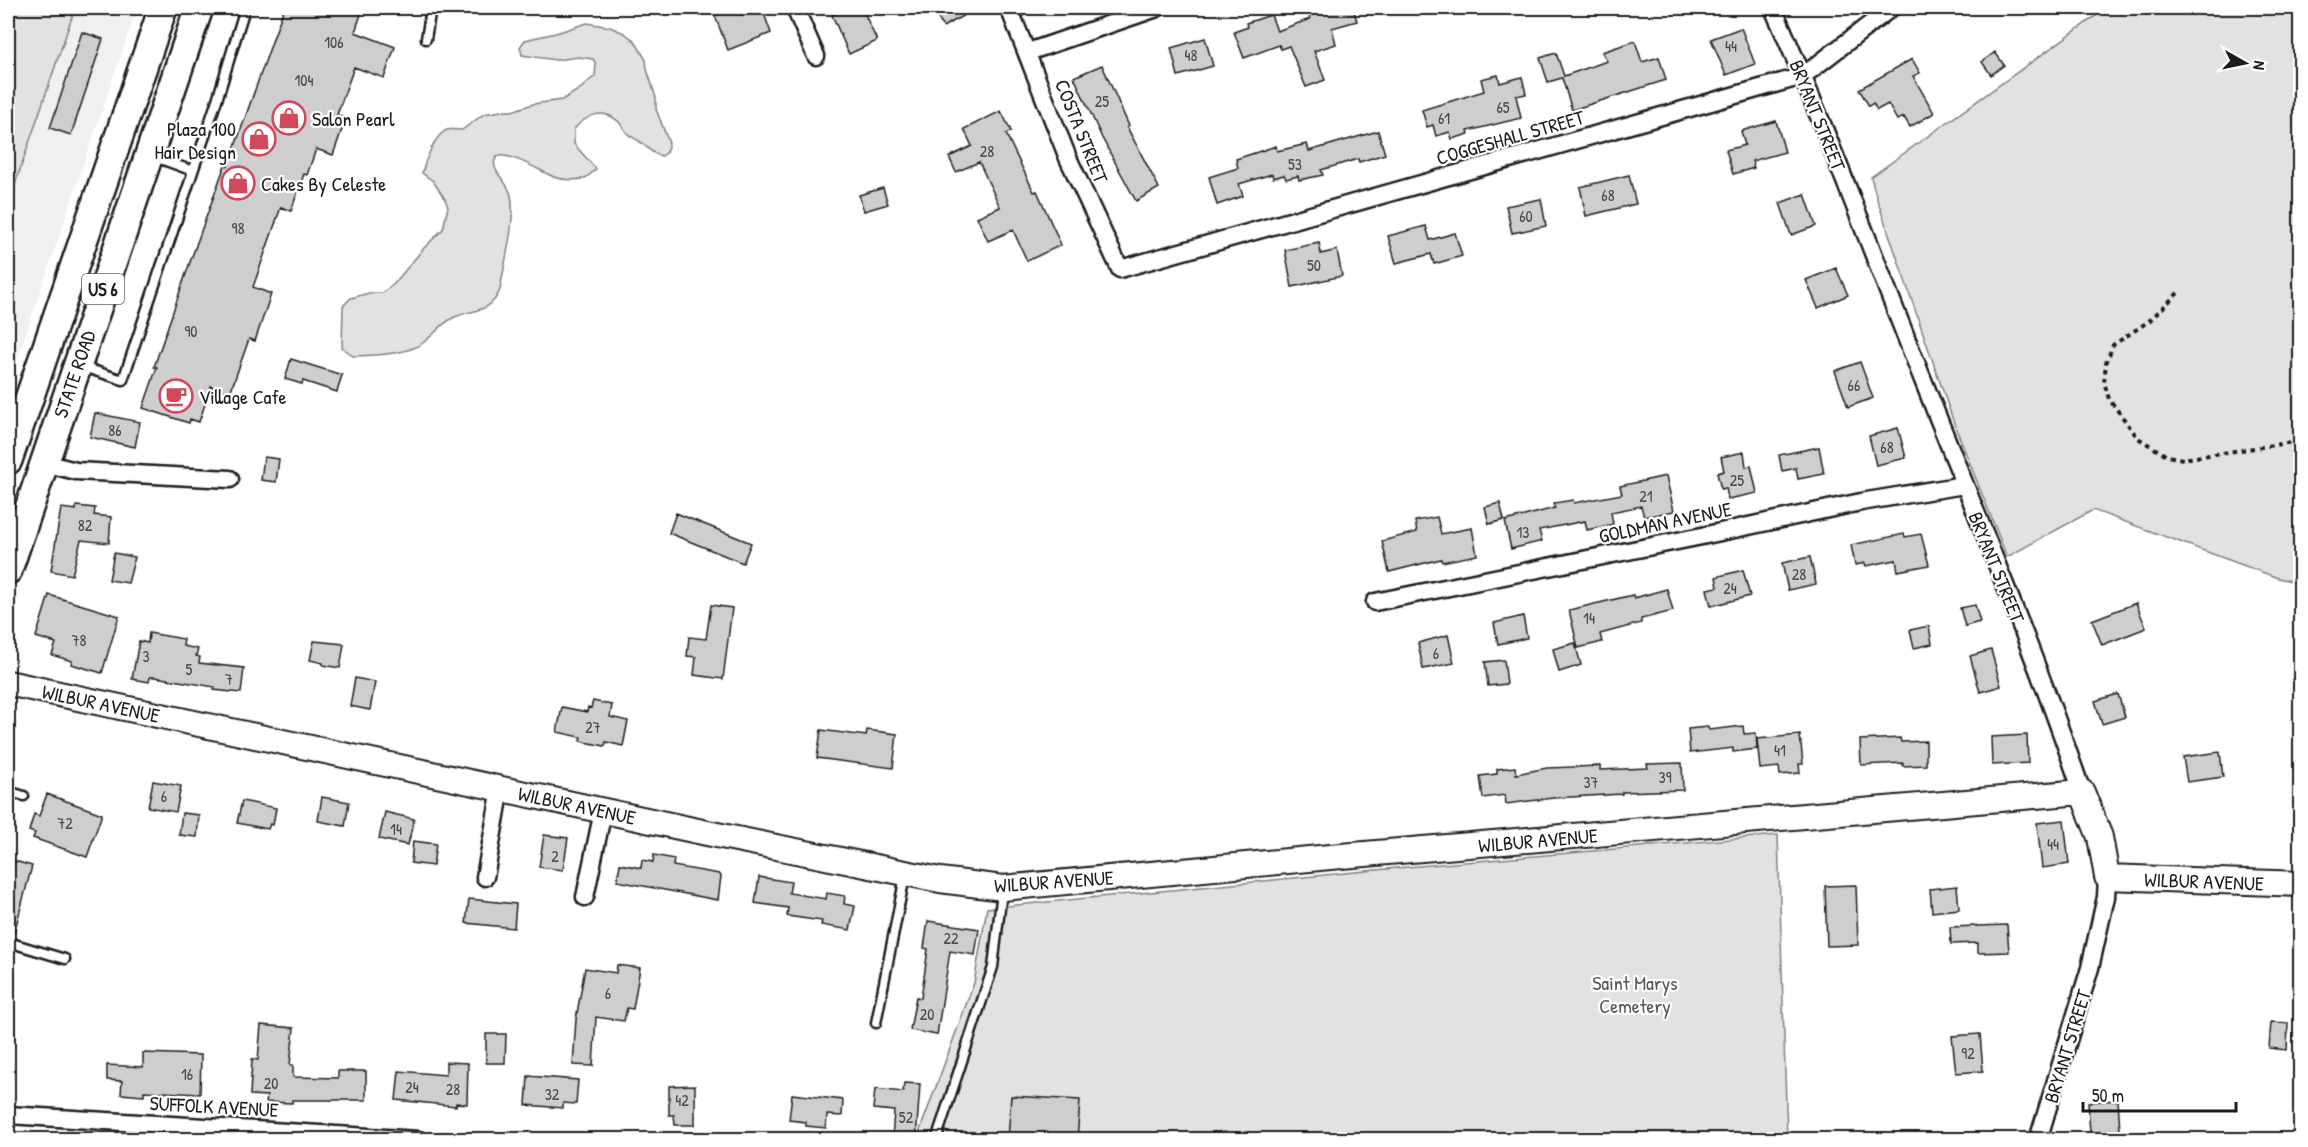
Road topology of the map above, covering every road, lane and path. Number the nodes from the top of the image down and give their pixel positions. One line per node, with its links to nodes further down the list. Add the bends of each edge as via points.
1 (163, 8): 22 (main road, STATE ROAD / US 6)
2 (199, 8): 14 (main road, STATE ROAD / US 6)
3 (245, 8): 15 (lane)
4 (431, 8): 10 (lane)
5 (795, 8): 12 (street)
6 (1009, 8): 11 (street, COSTA STREET)
7 (1157, 8): 11 (street)
8 (1773, 8): 13 (street, BRYANT STREET)
9 (1891, 8): 13 (street, COGGESHALL STREET)
10 (426, 39)
11 (1028, 52): 16 (street, COSTA STREET, via 1068,158)
12 (816, 56)
13 (1803, 76): 16 (street, COGGESHALL STREET); 25 (street, BRYANT STREET)
14 (148, 154): 15 (lane); 20 (main road, STATE ROAD / US 6)
15 (193, 171): 20 (lane, via 123,380)
16 (1120, 268)
17 (2178, 293): 21 (path, via 2149,321 2113,345 2106,363 2105,390 2138,438 2167,456 2183,459)
18 (2301, 295): 19 (path)
19 (2301, 317)
20 (78, 365): 23 (main road, STATE ROAD / US 6)
21 (2301, 441)
22 (8, 460)
23 (44, 463): 24 (street, via 76,471); 26 (main road, STATE ROAD / US 6)
24 (230, 479)
25 (1964, 485): 27 (street, GOLDMAN AVENUE, via 1860,502); 31 (street, BRYANT STREET, via 2052,702)
26 (8, 570)
27 (1375, 602)
28 (8, 683): 29 (street, WILBUR AVENUE)
29 (501, 788): 33 (street, WILBUR AVENUE); 35 (street)
30 (8, 791): 32 (lane)
31 (2082, 792): 36 (street, BRYANT STREET, via 2100,837); 38 (street, WILBUR AVENUE)
32 (24, 796)
33 (603, 811): 34 (street, WILBUR AVENUE); 39 (street)
34 (906, 873): 38 (street, WILBUR AVENUE); 42 (lane)
35 (485, 877)
36 (2107, 877): 37 (street, WILBUR AVENUE); 46 (street, BRYANT STREET, via 2090,968)
37 (2301, 884)
38 (1003, 888): 45 (lane, via 993,966)
39 (585, 897)
40 (8, 942): 41 (lane)
41 (66, 959)
42 (876, 1023)
43 (8, 1115): 44 (street, SUFFOLK AVENUE)
44 (419, 1140)
45 (936, 1140)
46 (2037, 1140)

